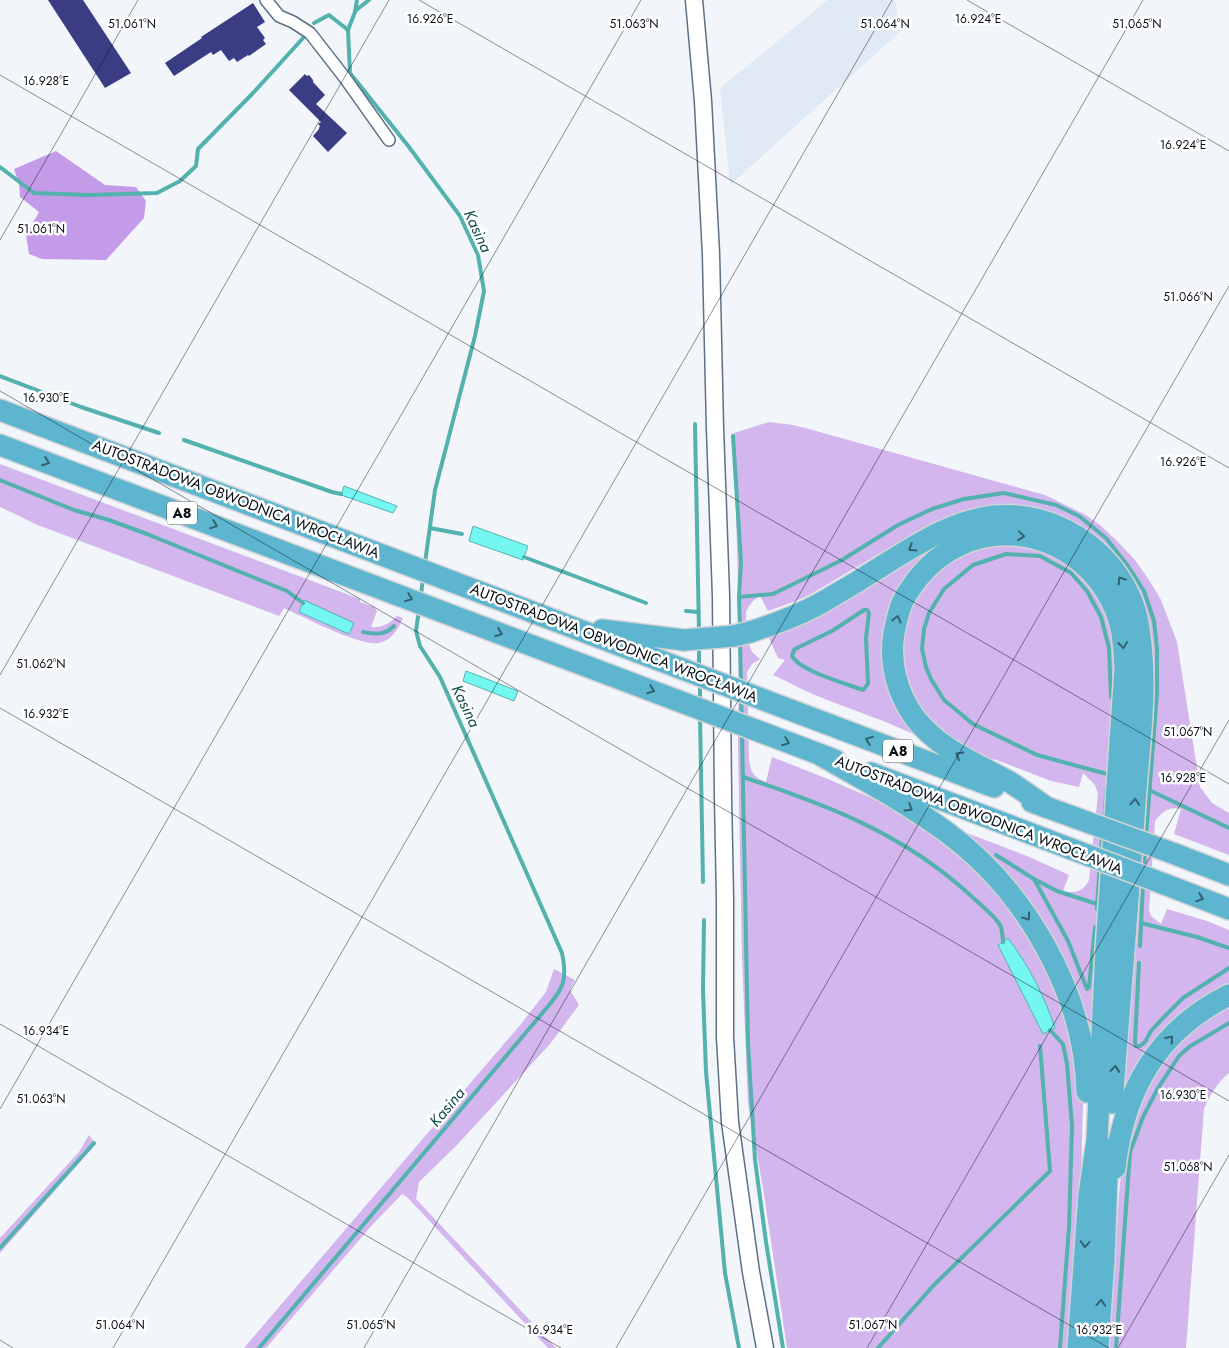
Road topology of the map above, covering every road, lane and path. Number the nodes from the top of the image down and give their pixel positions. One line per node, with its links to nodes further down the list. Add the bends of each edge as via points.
1 (266, 0): 3 (street, via 279,16 310,33)
2 (694, 0): 14 (main road, via 711,254 721,596 725,1037 730,1122)
3 (388, 140)
4 (0, 410): 6 (highway, AUTOSTRADOWA OBWODNICA WROCŁAWIA / A8)
5 (0, 444): 7 (highway, AUTOSTRADOWA OBWODNICA WROCŁAWIA / A8, one-way to 7, bridge)
6 (568, 625): 8 (highway, AUTOSTRADOWA OBWODNICA WROCŁAWIA / A8, one-way to 6, bridge); 13 (highway, one-way to 6, bridge, via 1106,1175 1143,662 1133,604 1125,586 1103,556 1075,534 1059,527 1030,518 996,516 964,522 930,536 819,604 790,619 750,632 684,640)
7 (822, 756): 10 (highway, AUTOSTRADOWA OBWODNICA WROCŁAWIA / A8, one-way to 10, bridge); 12 (highway, one-way to 12, via 952,836 997,877 1038,932 1066,988 1084,1053)
8 (1046, 807): 9 (highway, AUTOSTRADOWA OBWODNICA WROCŁAWIA / A8, bridge); 12 (highway, one-way to 12, via 926,732 898,686 892,656 896,620 912,586 935,560 958,545 989,536 1019,535 1073,555 1103,587 1120,623 1125,669 1097,1140)
9 (1229, 875)
10 (1229, 909)
11 (1229, 995): 13 (highway, one-way to 11, via 1118,1144 1127,1110 1140,1081 1155,1056 1183,1025)
12 (1089, 1195): 15 (highway, one-way to 15)
13 (1104, 1257): 16 (highway, one-way to 13)
14 (765, 1348)
15 (1078, 1348)
16 (1098, 1348)

